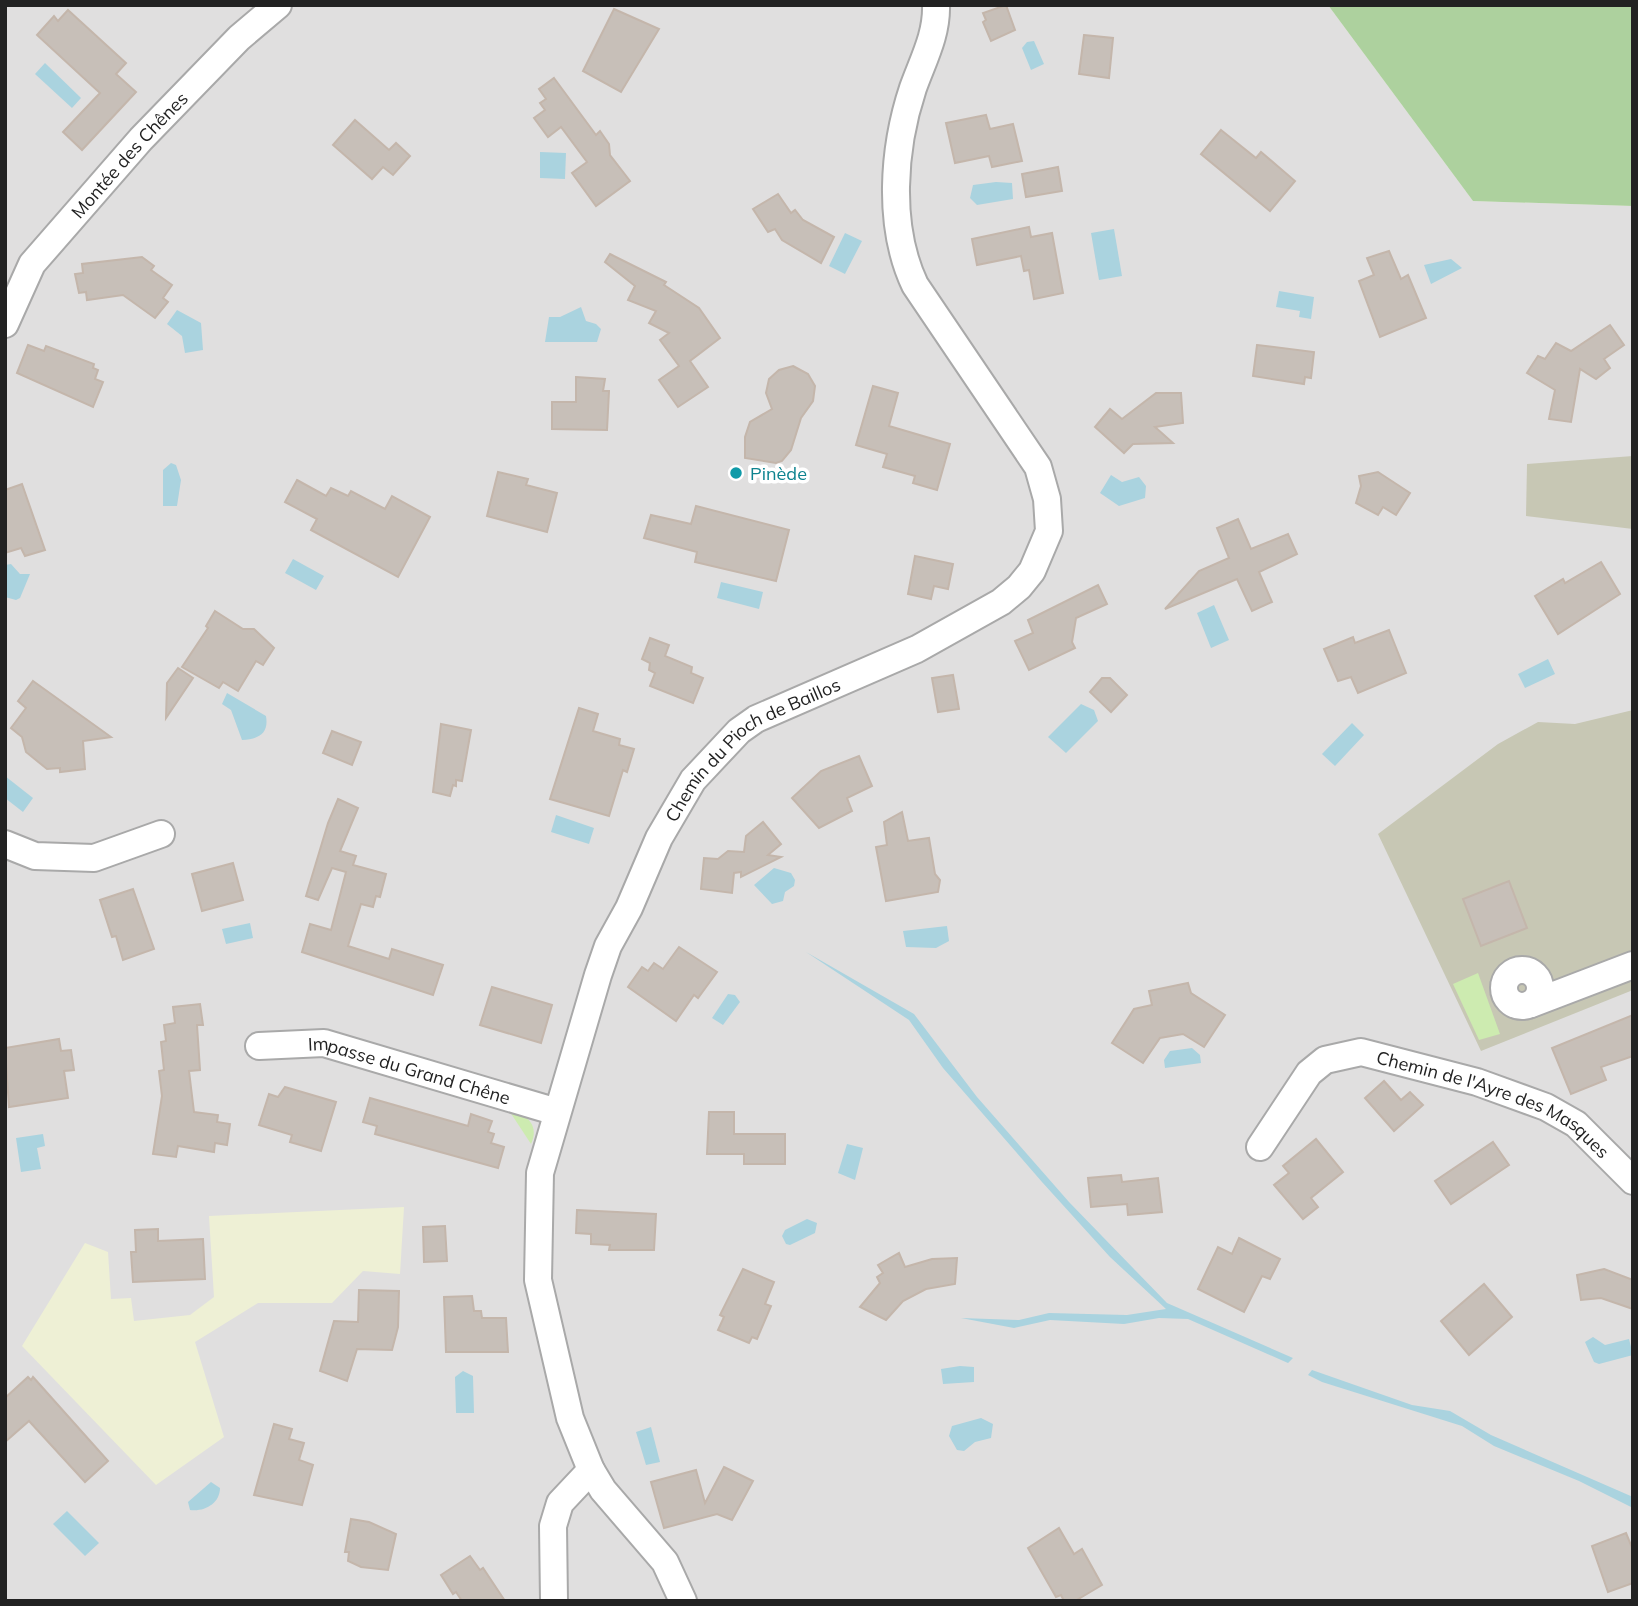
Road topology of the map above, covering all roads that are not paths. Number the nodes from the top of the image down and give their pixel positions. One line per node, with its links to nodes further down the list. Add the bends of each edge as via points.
1 (278, 5): 3 (street, Montée des Chênes, via 239,38 141,139 32,264)
2 (936, 5): 9 (street, Chemin du Pioch de Baillos, via 934,32 912,91 898,153 896,186 904,255 915,285 1038,467 1049,531 1032,572 1001,602 917,649 756,719 709,760 659,838 608,946)
3 (5, 324)
4 (161, 834): 5 (street, via 94,858 35,856)
5 (5, 844)
6 (1633, 965): 7 (street, via 1566,992)
7 (1535, 993)
8 (259, 1045): 9 (street, Impasse du Grand Chêne, via 324,1043)
9 (557, 1112): 12 (street, Chemin du Pioch de Baillos, via 540,1173 538,1280 570,1418)
10 (1260, 1147): 11 (street, Chemin de l'Ayre des Masques, via 1309,1073 1325,1060 1361,1052 1478,1082 1546,1107 1576,1124)
11 (1633, 1181)
12 (591, 1470): 13 (street, via 560,1503 552,1526); 14 (street, Chemin du Pioch de Baillos, via 665,1562)
13 (554, 1601)
14 (683, 1601)

